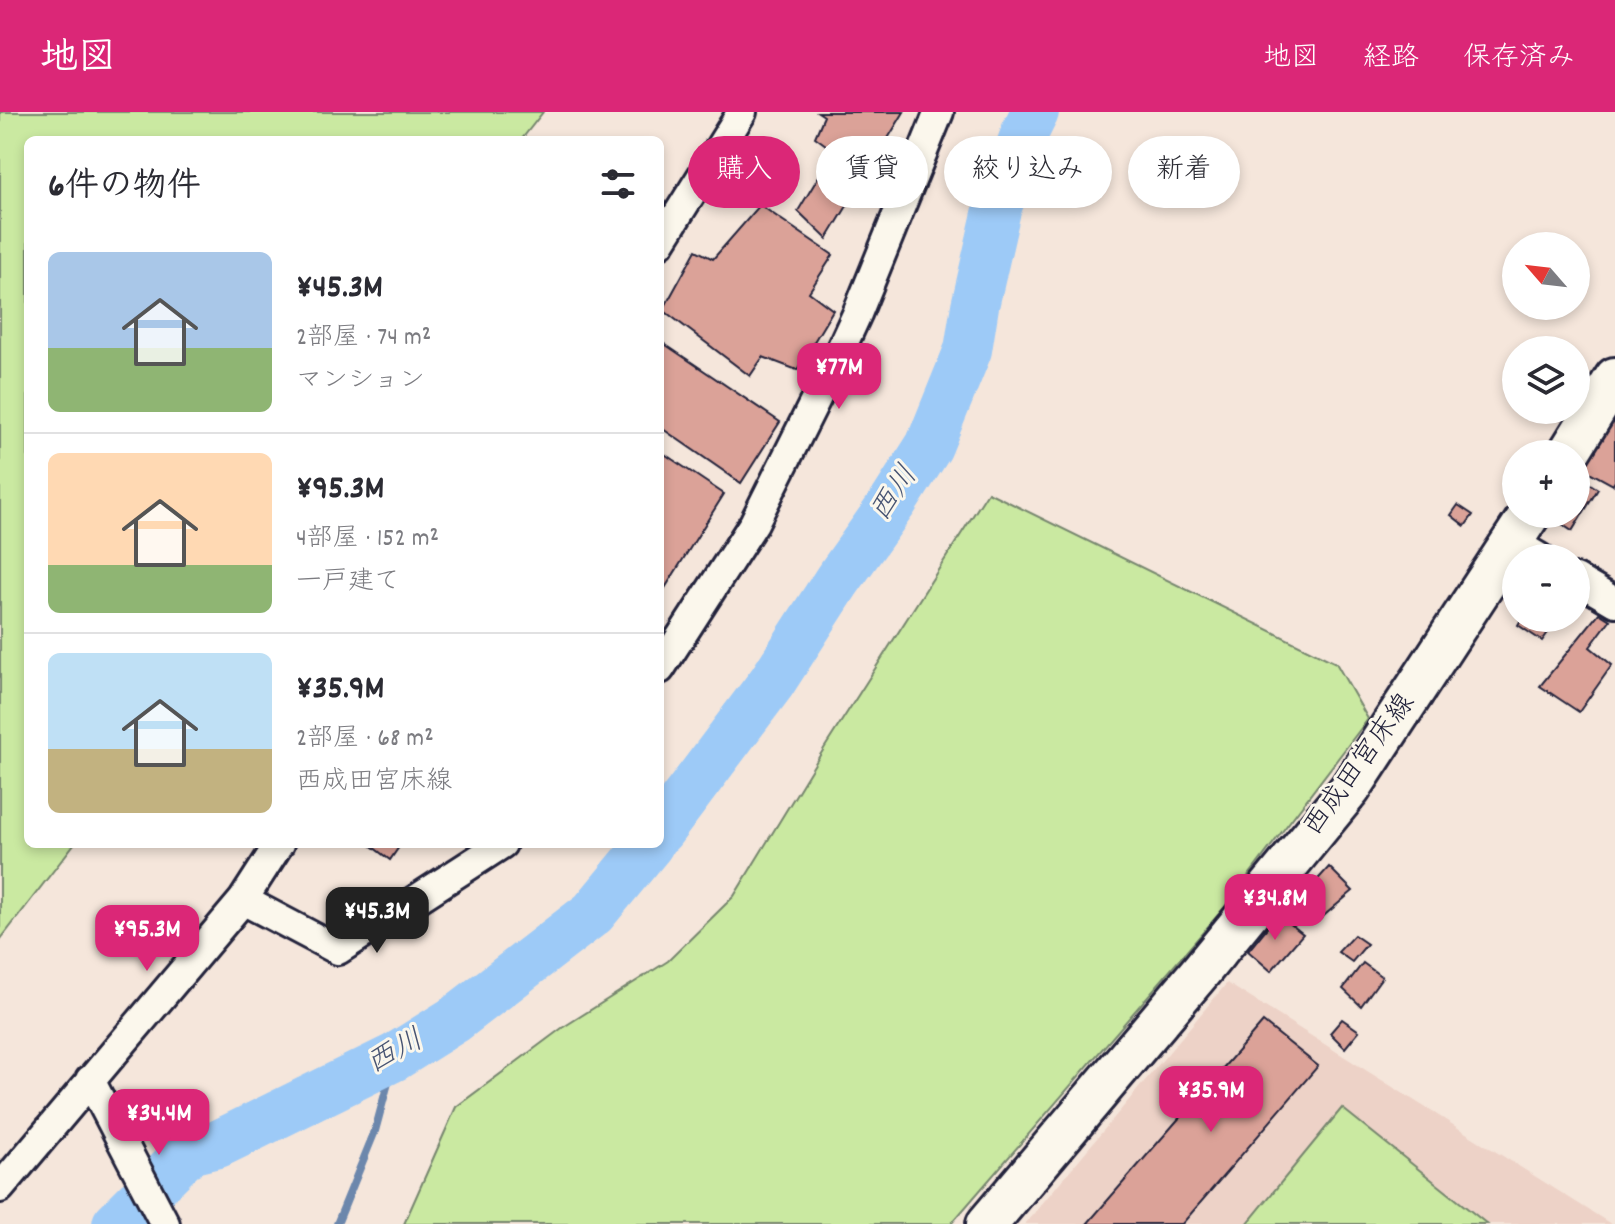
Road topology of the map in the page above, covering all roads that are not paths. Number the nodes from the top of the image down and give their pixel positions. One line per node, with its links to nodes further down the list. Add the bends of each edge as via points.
1 (742, 112): 3 (street)
2 (939, 112): 9 (street, via 825,381 754,523)
3 (664, 237)
4 (1615, 378): 5 (main road)
5 (1577, 440)
6 (1528, 538): 16 (main road, 西成田宮床線, via 1350,789)
7 (1590, 587): 8 (street)
8 (1615, 602)
9 (664, 663)
10 (276, 848): 12 (street)
11 (496, 848): 12 (street, via 338,950)
12 (243, 900): 13 (street)
13 (90, 1080): 14 (street); 15 (street)
14 (0, 1188)
15 (165, 1224)
16 (987, 1224)

